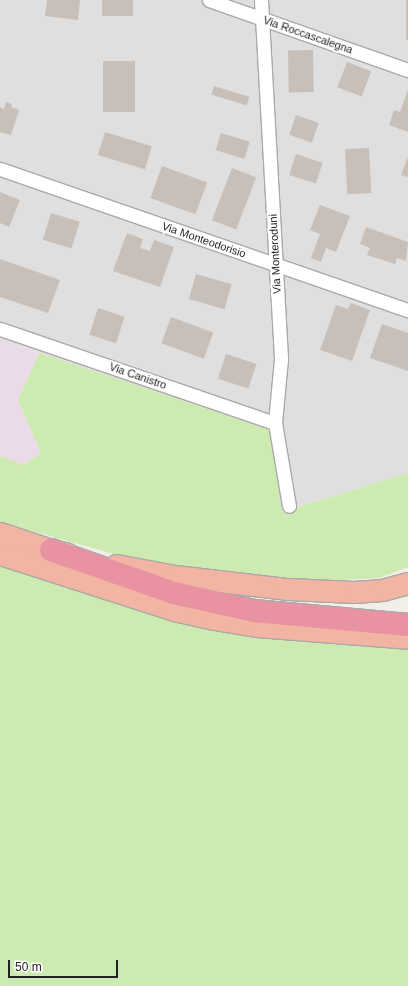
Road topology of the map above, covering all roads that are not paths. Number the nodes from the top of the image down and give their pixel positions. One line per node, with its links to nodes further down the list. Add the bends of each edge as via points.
1 (209, 0): 3 (street, Via Roccascalegna)
2 (261, 0): 3 (street, Via Monteroduni)
3 (262, 20): 4 (street, Via Roccascalegna); 6 (street, Via Monteroduni)
4 (408, 70)
5 (0, 169): 6 (street, Via Monteodorisio)
6 (275, 265): 7 (street, Via Monteodorisio); 9 (street, Via Monteroduni, via 281,359)
7 (408, 310)
8 (0, 329): 9 (street, Via Canistro)
9 (275, 423): 10 (street, Via Monteroduni)
10 (289, 506)
11 (0, 532): 12 (highway)
12 (51, 550): 14 (highway, via 122,567 175,576 288,589 354,592 382,590); 15 (highway, via 174,593 254,611)
13 (0, 554): 16 (highway, via 174,610 214,619 257,626)
14 (408, 583)
15 (408, 625)
16 (408, 638)

